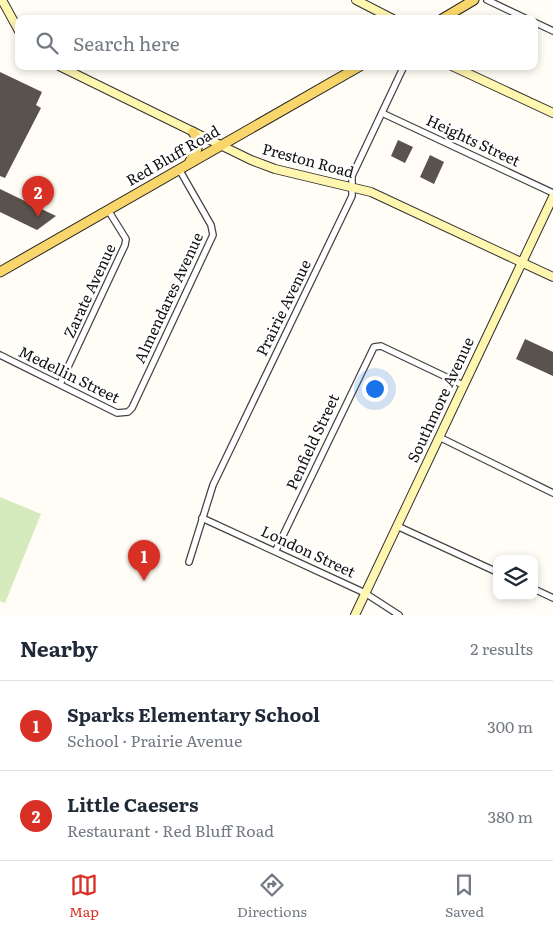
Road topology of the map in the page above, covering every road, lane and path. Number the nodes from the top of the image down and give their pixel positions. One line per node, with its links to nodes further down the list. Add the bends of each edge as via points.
1 (2, 0): 9 (main road)
2 (356, 0): 5 (main road)
3 (474, 0): 7 (main road)
4 (487, 0): 8 (street)
5 (369, 3): 6 (main road)
6 (387, 15)
7 (449, 15)
8 (519, 15)
9 (15, 24)
10 (538, 24): 11 (street)
11 (553, 31)
12 (67, 70): 18 (main road, Preston Road)
13 (353, 70): 19 (main road, Red Bluff Road)
14 (402, 70): 16 (street, Prairie Avenue)
15 (461, 70): 17 (main road)
16 (382, 113): 22 (street, Prairie Avenue, via 352,176); 23 (street, Heights Street)
17 (553, 113)
18 (194, 132): 19 (main road, Preston Road); 20 (main road, via 198,145)
19 (220, 144): 20 (main road, Red Bluff Road); 22 (main road, Preston Road, via 275,169)
20 (189, 163): 21 (main road, Red Bluff Road)
21 (179, 169): 25 (main road, Red Bluff Road); 32 (street, Almendares Avenue, via 214,235)
22 (352, 186): 26 (main road, Preston Road); 35 (street, Prairie Avenue, via 352,196 214,485)
23 (553, 193)
24 (553, 197): 26 (main road, Southmore Avenue)
25 (108, 210): 27 (main road, Red Bluff Road); 30 (street, Zarate Avenue, via 126,239 125,245)
26 (522, 262): 28 (main road, Preston Road); 31 (main road, Southmore Avenue)
27 (0, 272)
28 (553, 277)
29 (0, 355): 30 (street, Medellin Street)
30 (60, 384): 32 (street, Medellin Street, via 117,412)
31 (464, 385): 33 (main road, Southmore Avenue); 37 (street, Penfield Street, via 381,346 374,347)
32 (128, 412)
33 (439, 437): 34 (street); 36 (main road, Southmore Avenue)
34 (553, 493)
35 (202, 518): 37 (street, London Street); 38 (street, Prairie Avenue)
36 (397, 526): 39 (street); 41 (main road, Southmore Avenue)
37 (276, 550): 41 (street, London Street)
38 (189, 562)
39 (493, 570)
40 (538, 591): 42 (street)
41 (365, 593): 43 (main road, Southmore Avenue); 44 (street, London Street)
42 (553, 598)
43 (354, 615)
44 (399, 615)

